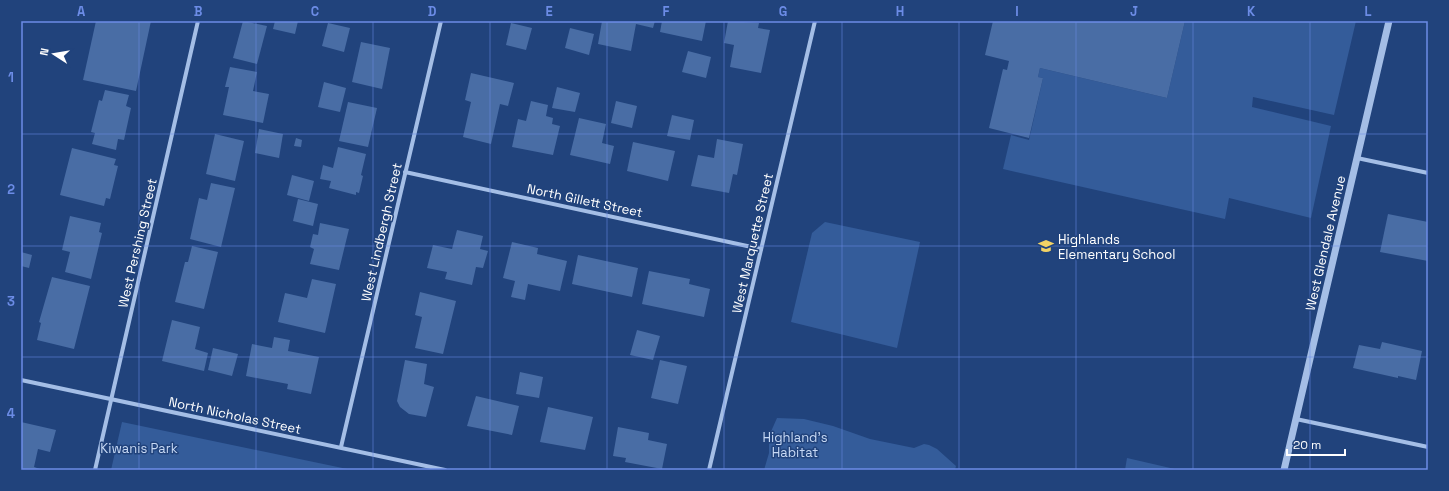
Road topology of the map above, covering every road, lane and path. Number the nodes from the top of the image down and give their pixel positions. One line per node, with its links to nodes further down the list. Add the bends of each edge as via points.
1 (198, 21): 10 (street, West Pershing Street)
2 (441, 21): 6 (street, West Lindbergh Street)
3 (815, 21): 8 (street, West Marquette Street)
4 (1389, 21): 5 (street, West Glendale Avenue)
5 (1357, 158): 7 (street); 11 (street, West Glendale Avenue)
6 (405, 172): 8 (street, North Gillett Street); 12 (street, West Lindbergh Street)
7 (1428, 173)
8 (761, 249): 16 (street, West Marquette Street)
9 (21, 380): 10 (street, North Nicholas Street)
10 (112, 399): 12 (street, North Nicholas Street); 14 (street, West Pershing Street)
11 (1296, 419): 13 (street); 17 (street, West Glendale Avenue)
12 (341, 447): 15 (street, North Nicholas Street)
13 (1428, 447)
14 (95, 470)
15 (445, 470)
16 (709, 470)
17 (1284, 470)

